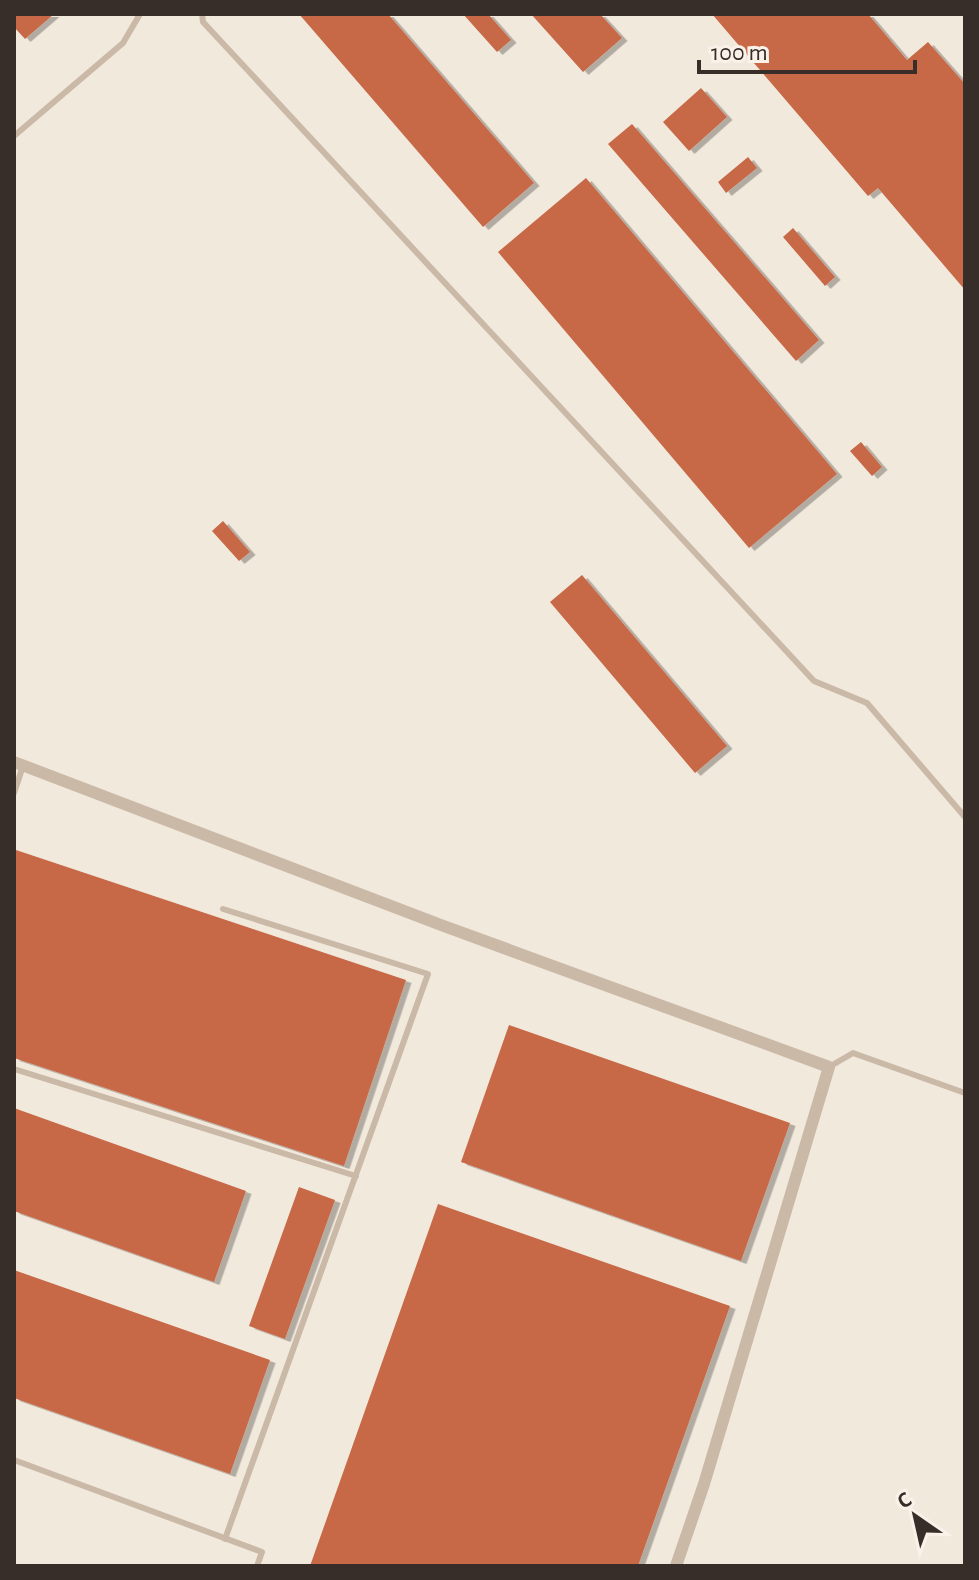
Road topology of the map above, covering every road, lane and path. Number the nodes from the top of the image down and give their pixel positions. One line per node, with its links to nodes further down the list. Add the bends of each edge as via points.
1 (140, 14): 3 (lane, via 123,43)
2 (202, 14): 6 (lane, via 213,34 814,681 867,703)
3 (14, 136)
4 (19, 764): 5 (lane); 8 (street)
5 (14, 793)
6 (965, 817)
7 (223, 909): 11 (lane, via 428,974)
8 (829, 1067): 10 (lane, via 853,1053); 15 (street)
9 (14, 1069): 11 (lane)
10 (965, 1093)
11 (356, 1176): 13 (lane)
12 (14, 1460): 13 (lane)
13 (225, 1539): 14 (lane, via 262,1552)
14 (257, 1566)
15 (676, 1566)

